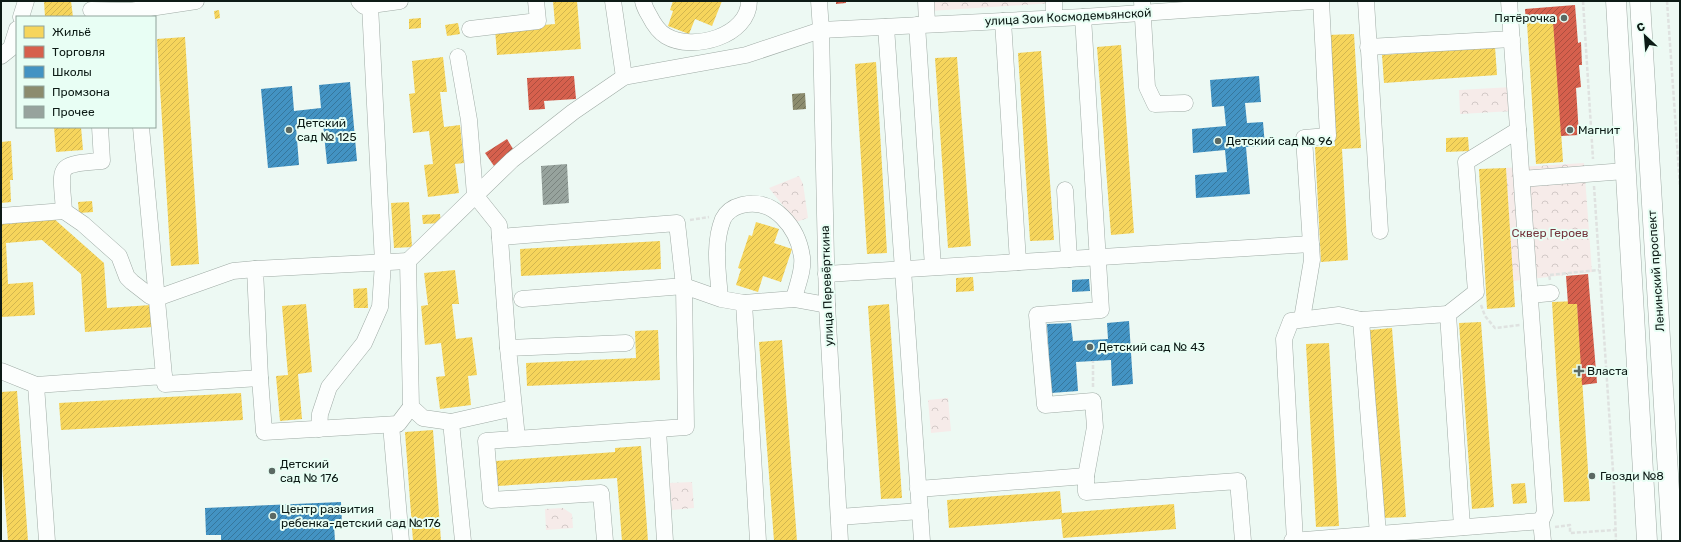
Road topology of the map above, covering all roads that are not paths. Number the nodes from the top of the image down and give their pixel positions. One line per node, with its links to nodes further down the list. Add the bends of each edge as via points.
1 (26, 1): 22 (street)
2 (196, 1): 21 (street)
3 (400, 1): 18 (street)
4 (536, 1): 28 (street, via 538,21)
5 (613, 1): 35 (street)
6 (643, 1): 7 (street, via 653,24 666,36 685,42 707,41 737,28 745,20)
7 (749, 1)
8 (819, 1): 29 (street, улица Перевёрткина)
9 (926, 1): 26 (street)
10 (1054, 1): 24 (street)
11 (1314, 1): 17 (street, улица Зои Космодемьянской)
12 (1321, 1): 48 (street, via 1328,136 1304,138)
13 (1366, 1): 32 (street)
14 (1509, 1): 31 (street)
15 (1616, 1): 40 (main road, Ленинский проспект)
16 (1640, 1): 102 (main road, Ленинский проспект)
17 (1272, 2): 19 (street, улица Зои Космодемьянской)
18 (364, 3): 53 (street)
19 (1142, 7): 23 (street, улица Зои Космодемьянской); 36 (street, via 1147,87 1155,104)
20 (91, 9): 21 (street)
21 (131, 14)
22 (21, 16)
23 (1083, 17): 24 (street, улица Зои Космодемьянской); 49 (street)
24 (1054, 18): 25 (street, улица Зои Космодемьянской)
25 (1003, 21): 26 (street, улица Зои Космодемьянской); 52 (street)
26 (922, 25): 27 (street, улица Зои Космодемьянской); 54 (street)
27 (886, 27): 29 (street, улица Зои Космодемьянской); 56 (street)
28 (470, 29)
29 (821, 30): 35 (street, улица Зои Космодемьянской, via 746,55); 57 (street, улица Перевёрткина)
30 (16, 33): 33 (street, via 11,48)
31 (1512, 38): 32 (street); 39 (street)
32 (1368, 47): 46 (street)
33 (1, 56)
34 (458, 57): 43 (street, via 469,120)
35 (624, 77): 43 (street, via 573,112 512,160)
36 (1185, 103)
37 (100, 128): 44 (street, via 102,161 74,163 65,167 62,173)
38 (141, 128): 61 (street)
39 (1518, 130): 41 (street); 67 (street, via 1466,162 1476,292)
40 (1625, 171): 41 (street); 101 (main road, Ленинский проспект)
41 (1522, 179): 60 (street)
42 (1065, 190): 50 (street)
43 (475, 195): 47 (street, via 499,225); 51 (street)
44 (64, 211): 45 (street); 61 (street, via 119,256 127,277 132,282 150,296)
45 (1, 216)
46 (1380, 231)
47 (500, 237): 58 (street, via 677,222); 71 (street)
48 (1311, 244): 49 (street); 68 (street, via 1312,260)
49 (1098, 257): 50 (street); 83 (street, via 1101,310 1037,315 1045,405 1093,401 1095,427)
50 (1069, 259): 52 (street)
51 (408, 261): 53 (street); 76 (street)
52 (1018, 262): 54 (street)
53 (383, 263): 55 (street); 80 (street, via 380,307 364,343 329,387 320,414)
54 (933, 267): 56 (street)
55 (255, 269): 61 (street, via 233,272); 74 (street)
56 (903, 269): 57 (street); 84 (street)
57 (826, 274): 66 (street, улица Перевёрткина)
58 (684, 286): 62 (street); 64 (street); 81 (street, via 686,427)
59 (1551, 293): 60 (street)
60 (1530, 295): 88 (street, via 1545,512)
61 (158, 298): 73 (street)
62 (720, 298): 63 (street, via 717,258 724,219 727,213 736,207 756,204 775,210 795,234 802,258); 65 (street)
63 (794, 298): 65 (street); 66 (street)
64 (522, 299)
65 (744, 304): 96 (street)
66 (827, 305): 86 (street, улица Перевёрткина)
67 (1448, 314): 69 (street); 87 (street)
68 (1302, 319): 69 (street, via 1339,315); 100 (street, via 1290,321 1284,339)
69 (1361, 320): 89 (street)
70 (626, 344): 71 (street)
71 (508, 348): 77 (street)
72 (1, 371): 75 (street)
73 (164, 376): 74 (street, via 165,384); 75 (street)
74 (260, 378): 80 (street, via 264,432)
75 (36, 385): 91 (street)
76 (411, 407): 78 (street, via 423,418); 79 (street, via 398,424)
77 (513, 408): 78 (street); 82 (street)
78 (451, 422): 93 (street)
79 (391, 425): 80 (street); 92 (street)
80 (319, 429)
81 (658, 430): 82 (street); 95 (street)
82 (517, 438): 94 (street, via 486,441 491,500 601,493)
83 (1086, 476): 84 (street); 99 (street, via 1086,492 1238,481)
84 (918, 489): 85 (street)
85 (920, 511): 86 (street); 98 (street)
86 (839, 517): 97 (street, улица Перевёрткина)
87 (1462, 527): 88 (street); 90 (street)
88 (1542, 530)
89 (1381, 536): 90 (street); 100 (street)
90 (1418, 536)
91 (47, 541)
92 (401, 541)
93 (463, 541)
94 (605, 541)
95 (665, 541)
96 (758, 541)
97 (840, 541)
98 (922, 541)
99 (1243, 541)
100 (1294, 541)
101 (1647, 541)
102 (1672, 541)

